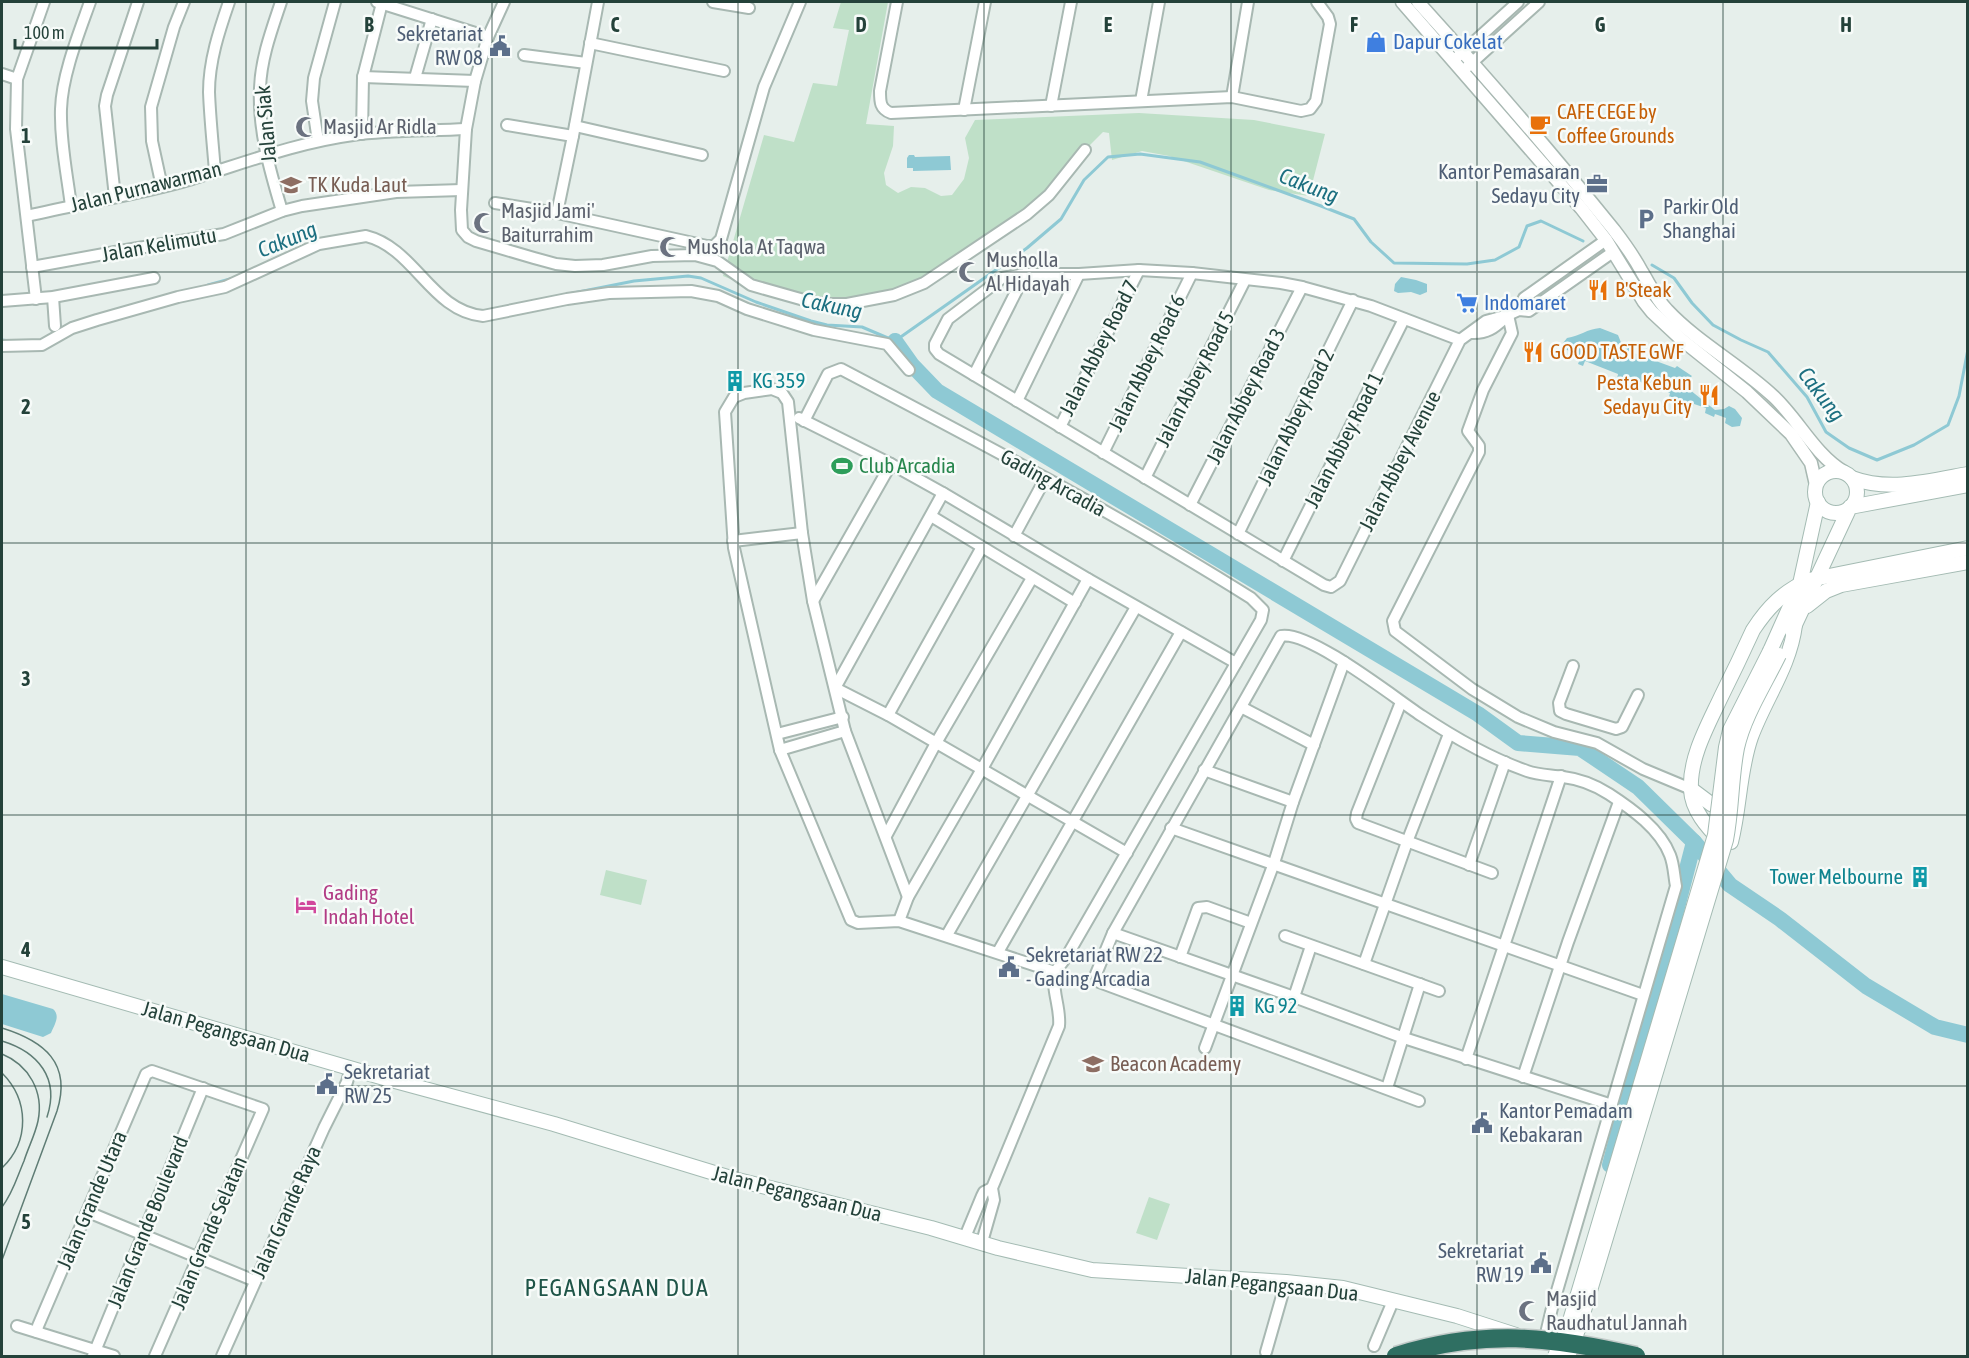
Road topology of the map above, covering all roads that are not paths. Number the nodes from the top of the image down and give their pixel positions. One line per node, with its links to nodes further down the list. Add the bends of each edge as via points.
1 (44, 2): 36 (street)
2 (90, 2): 55 (street, via 70,63 61,108)
3 (138, 2): 53 (street, via 105,106)
4 (184, 2): 51 (street, via 151,107 152,141)
5 (230, 2): 50 (street, via 218,34 209,91)
6 (281, 2): 48 (street, Jalan Siak, via 260,86)
7 (334, 2): 46 (street, via 314,78 312,101)
8 (379, 2): 24 (street); 34 (street)
9 (504, 2): 25 (street)
10 (595, 2): 26 (street)
11 (713, 2): 23 (street)
12 (800, 2): 57 (street, via 764,87 718,243 707,246)
13 (897, 2): 41 (street, via 880,105 891,113)
14 (985, 2): 41 (street)
15 (1071, 2): 40 (street)
16 (1159, 2): 39 (street)
17 (1248, 2): 38 (street)
18 (1317, 2): 38 (street, via 1330,24 1316,101 1310,110)
19 (1402, 2): 29 (street)
20 (1418, 2): 27 (street)
21 (1518, 2): 27 (street)
22 (1539, 2): 31 (street)
23 (748, 8)
24 (432, 19): 25 (street); 35 (street)
25 (488, 37): 37 (street)
26 (590, 43): 30 (street); 32 (street)
27 (1463, 51): 29 (street); 31 (street)
28 (524, 55): 30 (street)
29 (1454, 60): 31 (street)
30 (586, 63): 44 (street)
31 (1467, 66): 59 (street, via 1581,208)
32 (724, 71)
33 (2, 74): 36 (street)
34 (363, 77): 35 (street); 45 (street)
35 (415, 78): 37 (street)
36 (17, 79): 58 (street, via 16,129)
37 (475, 81): 43 (street)
38 (1232, 97): 39 (street)
39 (1141, 101): 40 (street)
40 (1051, 106): 41 (street)
41 (964, 110)
42 (507, 125): 44 (street)
43 (466, 129): 45 (street, Jalan Purnawarman); 52 (street)
44 (574, 131): 49 (street); 57 (street)
45 (362, 134): 46 (street, Jalan Purnawarman)
46 (318, 141): 48 (street, Jalan Purnawarman)
47 (1084, 150): 52 (street, via 1049,195 1027,214 924,283 894,295 847,304 811,302 751,285 717,261 695,255 574,266 516,253 468,237 462,230)
48 (265, 154): 50 (street, Jalan Purnawarman); 56 (street, Jalan Siak)
49 (702, 155)
50 (215, 172): 51 (street, Jalan Purnawarman)
51 (162, 187): 53 (street, Jalan Purnawarman)
52 (462, 190): 56 (street, Jalan Kelimutu, via 374,194)
53 (115, 197): 55 (street, Jalan Purnawarman)
54 (495, 203): 57 (street)
55 (71, 206): 58 (street, Jalan Purnawarman)
56 (282, 211): 62 (street, Jalan Kelimutu, via 224,234)
57 (557, 213)
58 (27, 216): 62 (street)
59 (1611, 236): 60 (street); 61 (street); 74 (street, via 1524,298)
60 (1624, 245): 61 (street); 89 (street, via 1667,310 1773,396 1837,468)
61 (1613, 252): 74 (street, via 1529,310); 92 (street, via 1652,312 1791,434 1811,463)
62 (32, 267): 71 (street)
63 (1139, 270): 64 (street); 66 (street); 85 (street, Jalan Abbey Road 7)
64 (1192, 273): 68 (street); 86 (street, Jalan Abbey Road 6)
65 (1025, 274): 66 (street); 81 (street); 81 (street, via 1002,278 971,300 948,319 935,344 939,354)
66 (1079, 274): 82 (street)
67 (154, 278): 70 (street)
68 (1245, 280): 69 (street); 91 (street, Jalan Abbey Road 5)
69 (1302, 287): 72 (street); 96 (street, Jalan Abbey Road 3)
70 (53, 297): 71 (street); 77 (street)
71 (36, 299): 73 (street)
72 (1353, 300): 76 (street); 100 (street, Jalan Abbey Road 2)
73 (2, 301)
74 (1519, 310): 75 (street)
75 (1508, 315): 78 (street, via 1486,321); 134 (street, via 1512,333 1483,390 1468,431 1479,452 1393,621 1395,631 1472,689 1518,717)
76 (1404, 319): 78 (street); 106 (street, Jalan Abbey Road 1)
77 (55, 326)
78 (1460, 340): 106 (street, Jalan Abbey Avenue, via 1340,581 1331,587 1324,585)
79 (2, 346): 80 (street, via 42,345 72,328 225,287 319,244 366,236 394,249 451,305 475,315 609,293 705,293 814,330 887,344)
80 (909, 370)
81 (974, 375): 82 (street)
82 (1017, 401): 85 (street)
83 (790, 414): 84 (street); 99 (street); 102 (street, via 782,393 772,389 744,393 728,405 725,412)
84 (804, 421): 87 (street); 90 (street, Gading Arcadia, via 828,374 841,369)
85 (1060, 427): 86 (street)
86 (1103, 453): 91 (street)
87 (891, 464): 94 (street); 113 (street)
88 (1968, 474): 89 (main road, via 1900,485 1873,484)
89 (1848, 475): 92 (main road, via 1838,471 1827,473); 97 (main road, via 1857,492)
90 (1045, 478): 101 (street); 120 (street, Gading Arcadia, via 1259,604 1263,610 1261,620)
91 (1145, 478): 96 (street)
92 (1816, 485): 95 (main road)
93 (1968, 485): 97 (main road)
94 (943, 493): 98 (street); 101 (street)
95 (1818, 502): 97 (main road, via 1833,513); 112 (main road)
96 (1190, 505): 100 (street)
97 (1850, 507): 110 (main road)
98 (931, 516): 103 (street); 123 (street)
99 (802, 533): 102 (street); 113 (street)
100 (1238, 534): 106 (street)
101 (1014, 536): 111 (street)
102 (733, 541): 131 (street)
103 (982, 547): 109 (street); 127 (street)
104 (1968, 548): 105 (main road)
105 (1948, 551): 108 (main road); 110 (main road)
106 (1283, 561)
107 (1968, 562): 108 (main road)
108 (1951, 566): 116 (main road, via 1841,585 1818,596)
109 (1032, 578): 114 (street); 133 (street)
110 (1818, 578): 112 (main road); 116 (main road)
111 (1088, 579): 114 (street); 115 (street)
112 (1800, 584): 119 (main road); 141 (main road, via 1773,603 1753,630 1698,744)
113 (813, 601): 123 (street)
114 (1075, 603): 138 (street)
115 (1136, 607): 118 (street); 142 (street)
116 (1804, 609): 117 (main road)
117 (1796, 625): 119 (main road); 143 (main road, via 1788,660 1751,738)
118 (1181, 632): 120 (street); 146 (street)
119 (1774, 653): 197 (main road, bridge, via 1730,730 1715,835)
120 (1236, 663): 151 (street, Gading Arcadia)
121 (1344, 663): 125 (street); 126 (street, via 1306,641 1281,636); 135 (street)
122 (1573, 666): 129 (street, via 1559,703 1560,711)
123 (835, 688): 127 (street); 128 (street)
124 (1638, 694): 129 (street, via 1622,727 1616,729)
125 (1401, 702): 132 (street); 149 (street, via 1356,819)
126 (1241, 707): 135 (street); 139 (street)
127 (888, 715): 133 (street)
128 (843, 717): 130 (street); 131 (street)
129 (1601, 723): 134 (street)
130 (846, 731): 136 (street); 148 (street)
131 (777, 734): 136 (street)
132 (1449, 734): 137 (street); 149 (street)
133 (936, 743): 138 (street); 148 (street)
134 (1597, 743): 141 (street, via 1642,769)
135 (1314, 745): 144 (street)
136 (780, 750): 157 (street, via 851,920)
137 (1505, 762): 140 (street, via 1528,771); 153 (street)
138 (982, 769): 142 (street); 155 (street)
139 (1204, 770): 144 (street); 147 (street)
140 (1561, 776): 145 (street, via 1592,785); 162 (street)
141 (1691, 789): 143 (main road, via 1722,808 1731,809); 150 (main road, via 1702,819)
142 (1027, 795): 146 (street); 160 (street)
143 (1740, 798): 150 (main road)
144 (1293, 802): 152 (street)
145 (1619, 802): 167 (street); 173 (street, via 1651,828 1665,846 1676,886)
146 (1074, 822): 151 (street); 164 (street)
147 (1171, 828): 152 (street); 159 (street)
148 (886, 836): 155 (street)
149 (1407, 842): 153 (street); 156 (street)
150 (1729, 849): 197 (main road)
151 (1127, 853): 169 (street, Gading Arcadia)
152 (1274, 863): 156 (street); 158 (street)
153 (1469, 865): 154 (street)
154 (1492, 873)
155 (908, 897): 157 (street)
156 (1386, 904): 162 (street); 166 (street)
157 (899, 921): 160 (street)
158 (1251, 923): 165 (street, via 1201,906); 170 (street)
159 (1113, 933): 165 (street); 175 (street, via 1096,974 1099,982)
160 (947, 935): 164 (street)
161 (1285, 936): 163 (street)
162 (1504, 945): 167 (street); 178 (street)
163 (1311, 946): 166 (street); 174 (street)
164 (998, 952): 169 (street)
165 (1180, 957): 170 (street)
166 (1364, 964): 171 (street)
167 (1561, 966): 173 (street); 180 (street)
168 (2, 967): 179 (main road, Jalan Pegangsaan Dua)
169 (1055, 972): 185 (street, via 1059,1026)
170 (1231, 975): 174 (street); 175 (street)
171 (1420, 984): 172 (street); 176 (street)
172 (1439, 991)
173 (1643, 995): 184 (street)
174 (1294, 997): 176 (street)
175 (1213, 1024): 177 (street); 182 (street)
176 (1404, 1038): 178 (street); 182 (street)
177 (1205, 1048)
178 (1466, 1059): 180 (street)
179 (351, 1068): 188 (main road, Jalan Pegangsaan Dua, via 734,1179); 191 (street, Jalan Grande Raya)
180 (1523, 1077): 184 (street)
181 (203, 1088): 186 (street, Jalan Grande Utara, via 152,1071 146,1074); 187 (street, Jalan Grande Boulevard); 190 (street, Jalan Grande Selatan, via 263,1109)
182 (1386, 1088): 183 (street)
183 (1419, 1101)
184 (1612, 1105): 197 (street, via 1552,1308)
185 (992, 1188): 188 (street, via 984,1192); 189 (street, via 994,1200)
186 (88, 1212): 187 (street); 195 (street, Jalan Grande Utara)
187 (142, 1236): 190 (street); 199 (street, Jalan Grande Boulevard)
188 (961, 1236): 189 (main road, Jalan Pegangsaan Dua)
189 (982, 1242): 192 (main road, Jalan Pegangsaan Dua, via 1092,1270)
190 (198, 1258): 191 (street); 201 (street, Jalan Grande Selatan)
191 (255, 1281): 202 (street, Jalan Grande Raya)
192 (1286, 1282): 193 (main road, Jalan Pegangsaan Dua, via 1342,1288); 198 (street)
193 (1393, 1301): 196 (street); 197 (main road, Jalan Pegangsaan Dua, via 1457,1316)
194 (17, 1326): 195 (street)
195 (37, 1332): 199 (street)
196 (1374, 1346)
197 (1561, 1350): 204 (main road, Jalan Pegangsaan Dua)
198 (1266, 1352)
199 (94, 1354): 200 (street)
200 (114, 1356)
201 (155, 1356)
202 (222, 1356)
203 (1396, 1356): 205 (highway, bridge, via 1446,1343 1503,1337 1567,1343)
204 (1605, 1356)
205 (1636, 1356)

